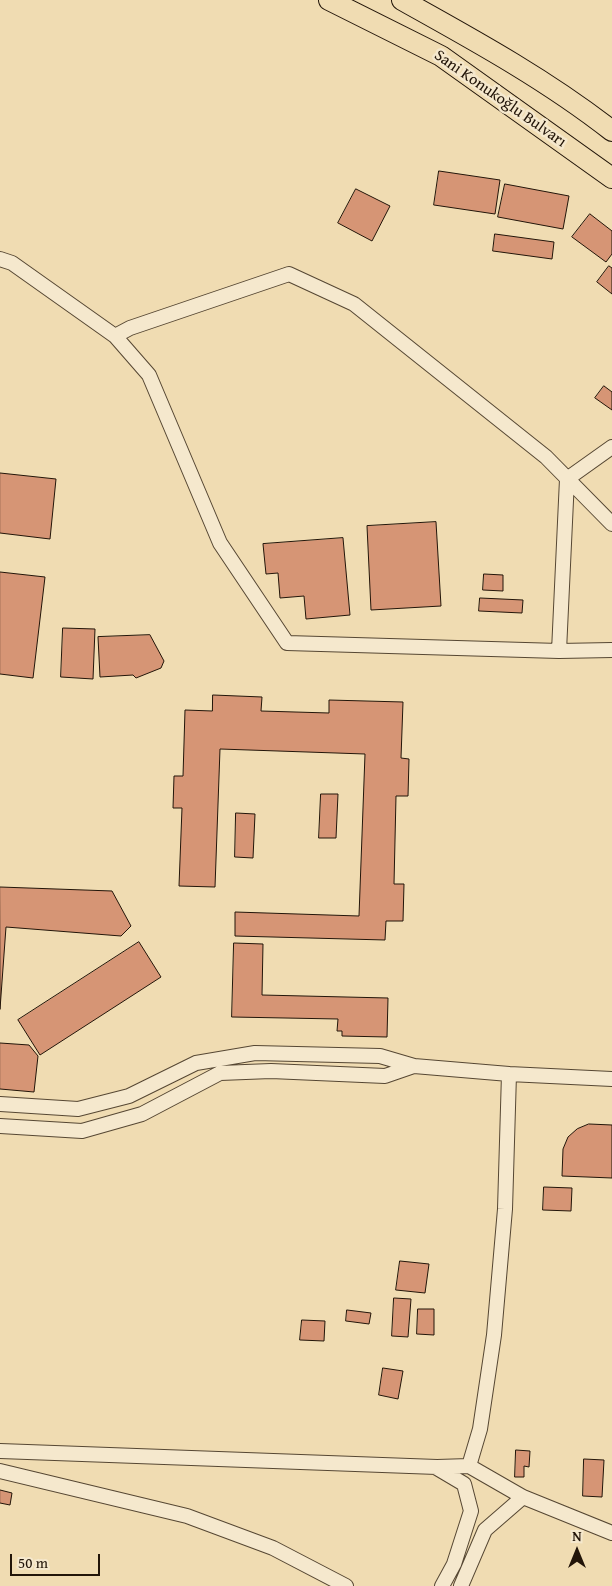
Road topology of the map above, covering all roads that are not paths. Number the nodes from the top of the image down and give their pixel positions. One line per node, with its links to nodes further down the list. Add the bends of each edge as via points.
1 (329, 0): 4 (highway, Sani Konukoğlu Bulvarı, via 442,56)
2 (402, 0): 3 (highway, Sani Konukoğlu Bulvarı, via 575,102)
3 (612, 131)
4 (612, 178)
5 (0, 259): 6 (street, via 12,263)
6 (115, 336): 8 (street, via 130,328 289,274 354,304 546,457); 10 (street, via 149,375 220,542 287,643)
7 (612, 447): 8 (street)
8 (568, 479): 9 (street); 10 (street)
9 (612, 524)
10 (558, 650): 11 (street)
11 (612, 650)
12 (414, 1066): 13 (street); 15 (street, via 380,1056 254,1054 196,1063 129,1096 78,1109); 16 (street, via 385,1076 271,1071 220,1073 142,1114 82,1131)
13 (509, 1074): 14 (street); 18 (street, via 505,1209 494,1336 480,1429)
14 (612, 1079)
15 (0, 1104)
16 (0, 1126)
17 (0, 1451): 19 (street)
18 (469, 1466): 19 (street); 21 (street)
19 (437, 1467): 24 (street, via 464,1484 471,1511 454,1564)
20 (0, 1471): 23 (street, via 187,1516 273,1548)
21 (524, 1497): 22 (street); 25 (street, via 485,1530)
22 (612, 1533)
23 (346, 1586)
24 (442, 1586)
25 (461, 1586)

